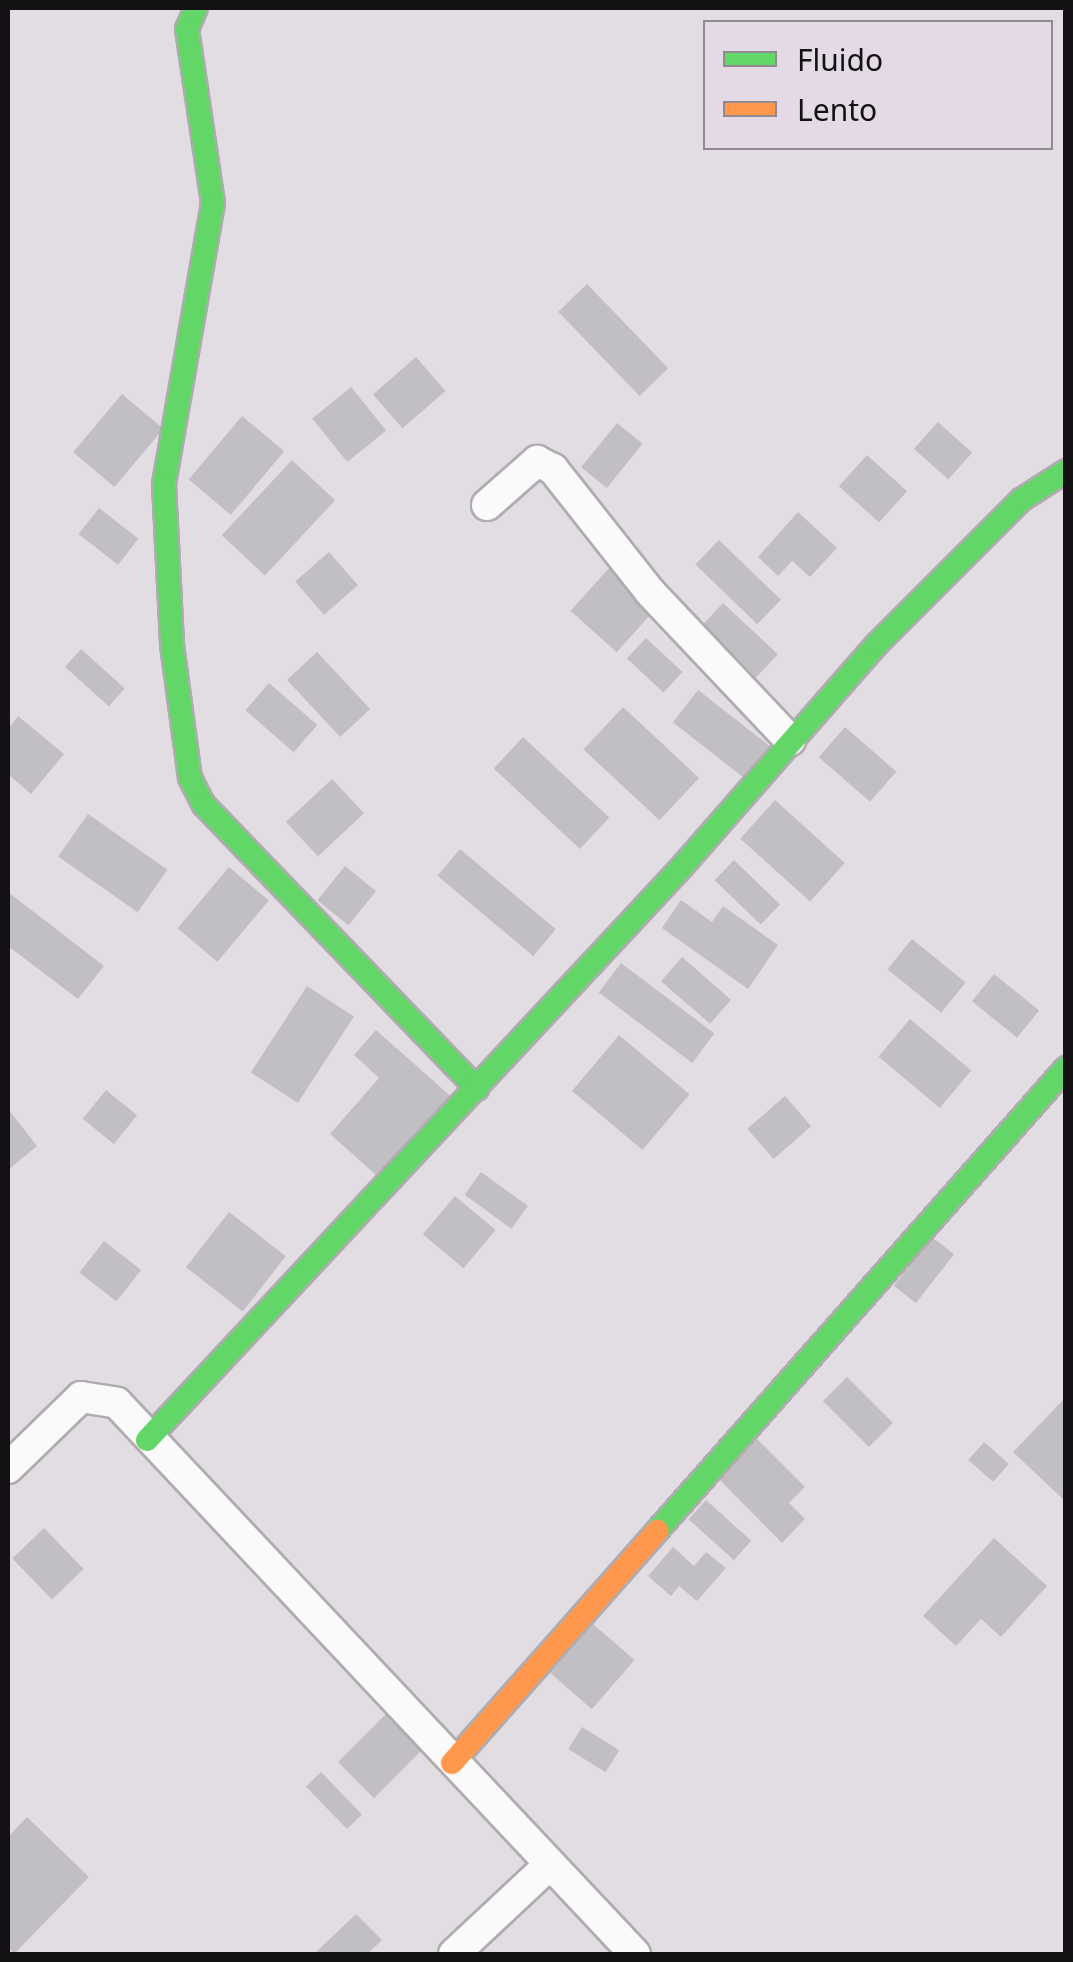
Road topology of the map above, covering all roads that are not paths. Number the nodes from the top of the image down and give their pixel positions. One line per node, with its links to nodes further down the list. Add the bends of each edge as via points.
1 (196, 8): 6 (street, via 189,46 214,203 164,505 172,645 190,778 204,805)
2 (1066, 470): 4 (street, via 1021,500)
3 (487, 505): 4 (street, via 536,461 553,469 650,592)
4 (790, 740): 6 (street)
5 (1066, 1068): 9 (street)
6 (477, 1090): 7 (street)
7 (147, 1440): 8 (street, via 117,1403 80,1397); 9 (street)
8 (8, 1468)
9 (452, 1762): 10 (street)
10 (548, 1866): 11 (street); 12 (street)
11 (454, 1954)
12 (635, 1954)

